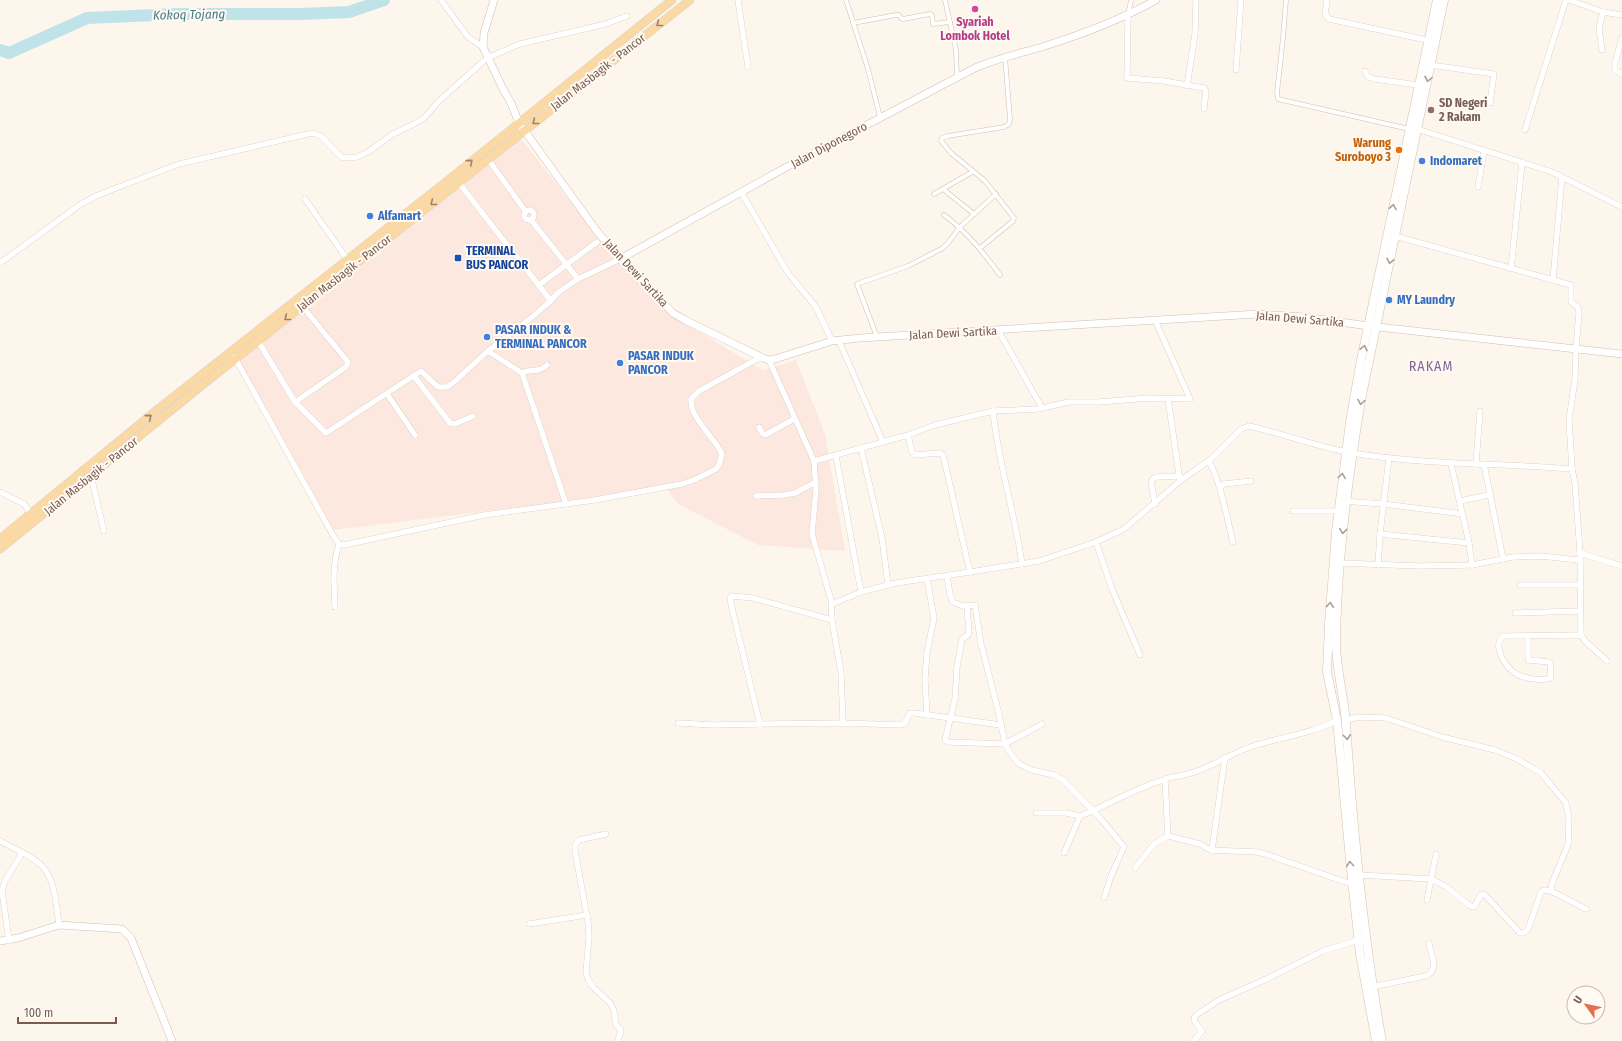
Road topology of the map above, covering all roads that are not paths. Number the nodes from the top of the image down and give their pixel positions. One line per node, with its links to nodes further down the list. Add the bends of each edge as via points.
1 (440, 0): 25 (street, via 468,37)
2 (494, 0): 25 (street, Jalan Dewi Sartika, via 484,32)
3 (672, 0): 40 (main road, Jalan Masbagik - Pancor)
4 (690, 0): 44 (main road, Jalan Masbagik - Pancor, one-way to 44)
5 (738, 0): 30 (street)
6 (846, 0): 22 (street)
7 (945, 0): 21 (street)
8 (1131, 0): 18 (street)
9 (1156, 0): 18 (street, Jalan Diponegoro)
10 (1196, 0): 36 (street, via 1195,34)
11 (1241, 0): 31 (street)
12 (1286, 0): 42 (street, via 1278,99)
13 (1327, 0): 24 (street, via 1325,14 1329,19)
14 (1437, 0): 24 (main road)
15 (1444, 0): 24 (main road)
16 (1568, 0): 17 (street); 43 (street)
17 (1603, 12): 19 (street); 26 (street, via 1599,28)
18 (1128, 15): 27 (street, Jalan Diponegoro, via 1056,42); 36 (street, via 1127,78)
19 (1622, 15)
20 (627, 16): 28 (street, via 606,24 520,44)
21 (950, 22): 22 (street, via 933,24 930,14 902,19 896,15); 34 (street, via 956,50)
22 (853, 23): 39 (street)
23 (1622, 38): 33 (street, via 1614,66 1615,70)
24 (1432, 41): 29 (main road); 35 (main road)
25 (483, 47): 28 (street, Jalan Dewi Sartika)
26 (1602, 50)
27 (1005, 57): 34 (street, Jalan Diponegoro); 48 (street, via 1009,124 941,139 946,148)
28 (487, 58): 40 (street, Jalan Dewi Sartika); 66 (street, via 424,118 393,134 368,152 348,158 341,157 321,136 312,133 179,164 89,199)
29 (1430, 65): 37 (street, via 1494,74); 41 (main road, one-way to 41)
30 (748, 67)
31 (1236, 70)
32 (1365, 71): 35 (street, via 1368,77 1375,79)
33 (1622, 74)
34 (957, 77): 39 (street, Jalan Diponegoro)
35 (1418, 85): 42 (main road)
36 (1187, 86): 38 (street, via 1205,89)
37 (1490, 103)
38 (1204, 109)
39 (880, 117): 53 (street, Jalan Diponegoro)
40 (519, 123): 44 (street, Jalan Dewi Sartika); 65 (main road, Jalan Masbagik - Pancor, one-way to 40)
41 (1418, 129): 45 (street); 61 (main road)
42 (1409, 130): 61 (main road, one-way to 42)
43 (1524, 130)
44 (524, 131): 46 (main road, Jalan Masbagik - Pancor); 64 (street, Jalan Dewi Sartika, via 596,230)
45 (1484, 151): 47 (street); 51 (street)
46 (488, 159): 50 (main road, Jalan Masbagik - Pancor); 67 (street, via 526,212 530,210 533,213 534,217 531,220)
47 (1522, 163): 49 (street); 68 (street)
48 (972, 172): 52 (street); 55 (street)
49 (1562, 177): 57 (street); 71 (street)
50 (459, 183): 72 (street); 74 (main road, Jalan Masbagik - Pancor, one-way to 74)
51 (1478, 187)
52 (943, 189): 54 (street); 58 (street)
53 (742, 192): 64 (street, Jalan Diponegoro); 80 (street, via 788,273 816,307)
54 (934, 194)
55 (996, 194): 58 (street); 63 (street, via 1014,219)
56 (305, 199): 65 (street)
57 (1622, 207)
58 (974, 214): 60 (street)
59 (944, 215): 60 (street)
60 (960, 227): 63 (street); 78 (street, via 948,243 930,256 856,284)
61 (1394, 231): 68 (street); 76 (main road)
62 (597, 242): 67 (street)
63 (980, 248): 69 (street)
64 (620, 258): 70 (street, Jalan Diponegoro); 85 (street, Jalan Dewi Sartika, via 673,313)
65 (347, 259): 84 (main road, Jalan Masbagik - Pancor)
66 (0, 263)
67 (567, 265): 70 (street); 72 (street)
68 (1511, 269): 71 (street)
69 (1000, 275)
70 (578, 279): 73 (street, Jalan Diponegoro)
71 (1553, 280): 81 (street, via 1571,286 1571,302 1579,308)
72 (538, 285): 73 (street)
73 (551, 301): 82 (street, Jalan Diponegoro)
74 (302, 306): 79 (main road, Jalan Masbagik - Pancor, one-way to 79); 92 (street, via 348,362 346,367)
75 (1155, 320): 76 (street, Jalan Dewi Sartika, via 1271,314); 77 (street, Jalan Dewi Sartika); 91 (street, via 1190,399)
76 (1372, 326): 81 (street, Jalan Dewi Sartika); 104 (main road, via 1362,395)
77 (998, 330): 78 (street, Jalan Dewi Sartika); 93 (street)
78 (877, 337): 80 (street, Jalan Dewi Sartika)
79 (258, 341): 84 (main road, Jalan Masbagik - Pancor); 92 (street)
80 (836, 341): 86 (street, Jalan Dewi Sartika); 101 (street)
81 (1576, 349): 83 (street, Jalan Dewi Sartika); 112 (street, via 1575,380 1569,420)
82 (488, 351): 88 (street); 89 (street, Jalan Diponegoro, via 447,387 438,387 422,371)
83 (1622, 354)
84 (234, 355): 102 (main road, Jalan Masbagik - Pancor); 136 (street)
85 (761, 357): 86 (street, Jalan Dewi Sartika); 123 (street, via 699,391 691,399 698,419 722,454 716,469 682,484)
86 (769, 360): 97 (street)
87 (547, 365): 88 (street, via 537,372)
88 (522, 373): 123 (street)
89 (414, 376): 90 (street); 96 (street, via 450,423 455,424)
90 (386, 394): 92 (street, via 326,433); 100 (street)
91 (1168, 398): 93 (street, via 1068,402); 114 (street)
92 (295, 402)
93 (1042, 408): 94 (street)
94 (993, 411): 99 (street, via 935,425); 142 (street, via 998,450 1016,525)
95 (1480, 411): 110 (street)
96 (472, 416)
97 (794, 419): 98 (street, via 765,435); 107 (street)
98 (759, 427)
99 (908, 435): 101 (street); 146 (street, via 914,454 943,455)
100 (415, 436)
101 (883, 442): 103 (street)
102 (122, 445): 113 (main road, Jalan Masbagik - Pancor); 129 (main road, Jalan Masbagik - Pancor)
103 (862, 448): 105 (street); 149 (street, via 882,538)
104 (1349, 452): 106 (street); 108 (street, via 1246,426); 121 (main road)
105 (836, 456): 107 (street); 152 (street)
106 (1389, 458): 109 (street); 125 (street)
107 (814, 461): 116 (street)
108 (1208, 461): 114 (street); 117 (street)
109 (1451, 464): 110 (street); 122 (street)
110 (1476, 464): 111 (street)
111 (1484, 464): 112 (street); 119 (street)
112 (1572, 469): 138 (street)
113 (91, 476): 129 (main road, Jalan Masbagik - Pancor); 130 (street)
114 (1180, 478): 124 (street); 124 (street, via 1153,479 1151,482)
115 (1252, 481): 117 (street, via 1224,484)
116 (816, 482): 120 (street, via 794,493); 153 (street, via 812,534)
117 (1220, 488): 134 (street)
118 (0, 492): 129 (street, via 20,502)
119 (1489, 495): 122 (street); 139 (street)
120 (756, 496)
121 (1343, 501): 125 (street); 127 (main road); 141 (main road, one-way to 141)
122 (1460, 501): 128 (street)
123 (566, 504): 136 (street, via 484,516 348,545)
124 (1155, 504): 133 (street, via 1124,529)
125 (1383, 504): 128 (street); 131 (street)
126 (1293, 511): 127 (street)
127 (1338, 511): 159 (main road, one-way to 127)
128 (1463, 514): 135 (street)
129 (33, 517): 132 (main road, Jalan Masbagik - Pancor); 137 (main road, Jalan Masbagik - Pancor)
130 (104, 531)
131 (1380, 534): 135 (street); 143 (street)
132 (0, 540)
133 (1096, 542): 142 (street); 162 (street, via 1112,589)
134 (1233, 542)
135 (1469, 543): 144 (street)
136 (339, 544): 155 (street, via 333,570)
137 (0, 549)
138 (1580, 553): 140 (street); 145 (street)
139 (1503, 559): 140 (street, via 1540,556); 144 (street)
140 (1579, 560): 151 (street)
141 (1340, 563): 143 (street); 159 (main road)
142 (1022, 564): 146 (street)
143 (1378, 565): 144 (street)
144 (1472, 565)
145 (1622, 566)
146 (970, 572): 147 (street)
147 (947, 576): 148 (street); 154 (street, via 953,602)
148 (927, 579): 149 (street); 164 (street, via 934,618 925,679)
149 (888, 585): 152 (street)
150 (1520, 585): 151 (street)
151 (1580, 585): 156 (street)
152 (861, 592): 153 (street)
153 (832, 604): 158 (street)
154 (966, 606): 165 (street, via 969,632 962,639 955,699); 171 (street, via 975,605 981,644)
155 (336, 607)
156 (1580, 611): 157 (street); 160 (street)
157 (1515, 613)
158 (832, 620): 168 (street, via 841,672); 169 (street, via 747,597 731,597)
159 (1333, 624): 166 (main road); 166 (main road, via 1327,672)
160 (1581, 635): 161 (street); 163 (street)
161 (1528, 636): 161 (street, via 1503,636 1499,644 1501,656 1515,674 1528,678 1550,679 1550,663 1528,660)
162 (1140, 655)
163 (1607, 661)
164 (927, 714): 165 (street); 168 (street, via 910,713 901,725)
165 (950, 718): 171 (street); 172 (street, via 946,741)
166 (1341, 720): 173 (street); 186 (main road, one-way to 186); 188 (main road, one-way to 166); 189 (street, via 1358,716 1386,718 1442,737 1495,750 1541,773 1566,803 1569,819 1568,844)
167 (678, 723): 169 (street)
168 (843, 723): 169 (street)
169 (760, 724)
170 (1042, 724): 172 (street)
171 (1001, 725): 172 (street)
172 (1005, 744): 175 (street, via 1020,764 1059,777)
173 (1225, 757): 174 (street, via 1200,770); 181 (street)
174 (1164, 780): 175 (street, via 1148,784); 179 (street)
175 (1093, 811): 177 (street); 191 (street, via 1124,847)
176 (1036, 813): 177 (street, via 1066,813)
177 (1080, 816): 183 (street)
178 (606, 834): 194 (street, via 582,839 575,845)
179 (1168, 836): 181 (street, via 1200,844); 185 (street, via 1154,844)
180 (0, 841): 182 (street)
181 (1212, 850): 188 (street, via 1265,854)
182 (22, 853): 190 (street, via 5,881); 196 (street, via 40,864 47,873)
183 (1064, 853)
184 (1436, 854): 187 (street)
185 (1134, 868)
186 (1359, 875): 187 (street); 188 (main road)
187 (1431, 879): 189 (street, via 1445,886 1470,906 1474,907 1481,894 1484,894 1520,933 1528,929 1541,892); 192 (street)
188 (1356, 886): 197 (main road)
189 (1551, 891): 193 (street)
190 (1, 893): 198 (street)
191 (1104, 898)
192 (1427, 900)
193 (1586, 909)
194 (587, 915): 195 (street); 203 (street, via 589,937 586,973 593,987 613,1008 616,1025 620,1030)
195 (529, 924)
196 (59, 925): 198 (street); 202 (street, via 118,928 128,934)
197 (1362, 939): 201 (main road); 204 (street, via 1323,951 1212,1004 1194,1018 1194,1022 1202,1031); 205 (main road)
198 (9, 941): 199 (street)
199 (0, 942)
200 (1429, 943): 201 (street, via 1434,968 1432,973 1420,978)
201 (1372, 987): 206 (main road)
202 (172, 1041)
203 (618, 1041)
204 (1194, 1041)
205 (1376, 1041)
206 (1382, 1041)

